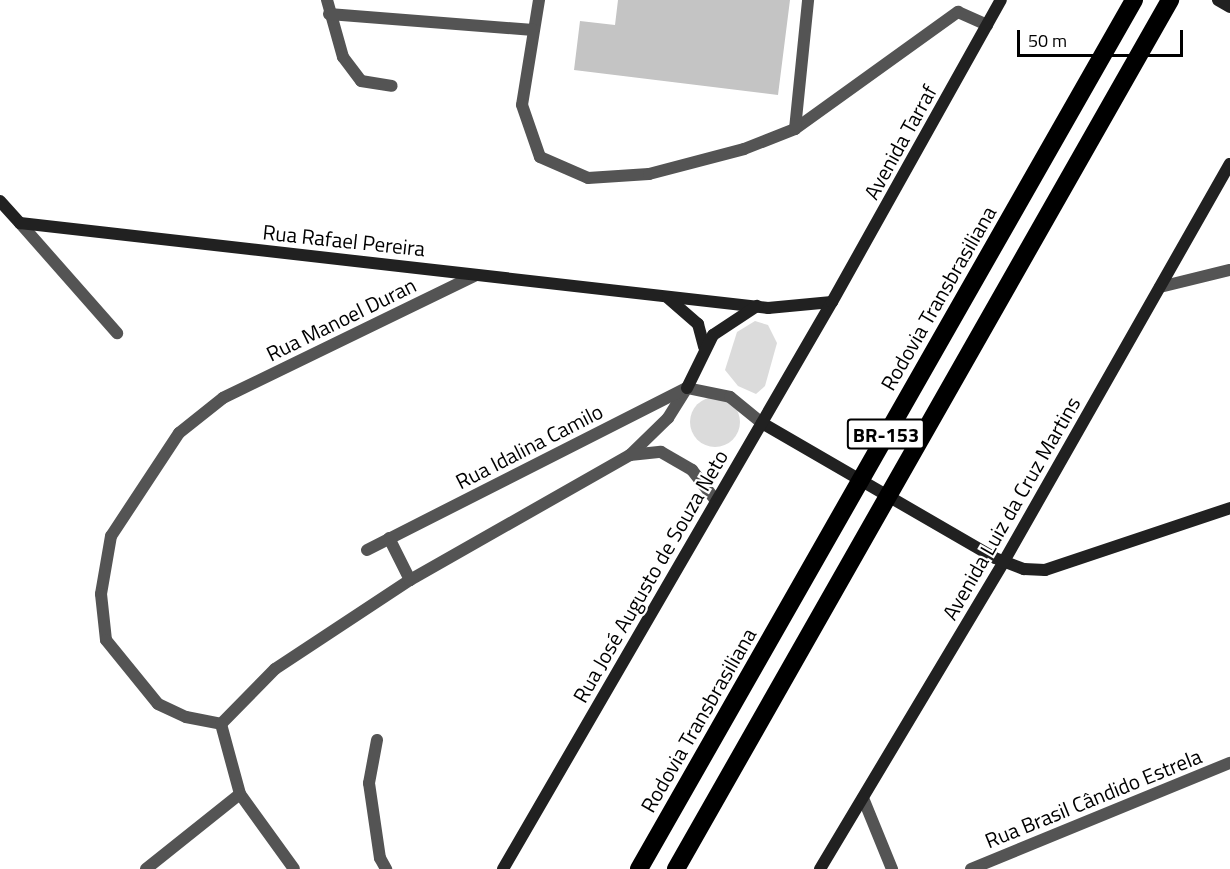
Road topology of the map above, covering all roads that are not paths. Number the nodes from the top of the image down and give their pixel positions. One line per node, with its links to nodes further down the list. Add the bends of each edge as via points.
1 (327, 0): 11 (street)
2 (539, 0): 13 (street)
3 (808, 0): 15 (street)
4 (952, 0): 10 (street)
5 (1001, 0): 12 (main road, Avenida Tarraf)
6 (1134, 0): 45 (highway, Rodovia Transbrasiliana / BR-153)
7 (1170, 0): 46 (highway, BR-153)
8 (1218, 0): 9 (main road)
9 (1230, 7)
10 (958, 12): 12 (street); 15 (street)
11 (329, 14): 13 (street); 14 (street, via 343,57 361,81)
12 (987, 25): 23 (main road, Avenida Tarraf)
13 (533, 30): 15 (street, via 522,105 540,157 588,178 649,174 744,149)
14 (392, 86)
15 (795, 129)
16 (1230, 164): 21 (main road, Avenida Luiz da Cruz Martins)
17 (0, 201): 18 (main road)
18 (20, 223): 20 (main road, Rua Rafael Pereira); 25 (street)
19 (1230, 270): 21 (street)
20 (476, 275): 22 (main road, Rua Rafael Pereira); 36 (street, Rua Manoel Duran, via 223,398 179,433 111,536 102,594 106,640 158,704 186,717)
21 (1160, 287): 34 (main road, Avenida Luiz da Cruz Martins)
22 (664, 296): 24 (main road, Rua Rafael Pereira); 26 (main road, via 698,324)
23 (832, 302): 24 (main road, Rua Rafael Pereira, via 779,309); 28 (main road, Rua José Augusto de Souza Neto)
24 (758, 306): 26 (main road, via 726,323)
25 (117, 333)
26 (704, 347): 27 (main road)
27 (687, 388): 28 (street, via 730,397); 29 (street, via 668,418); 32 (street, Rua Idalina Camilo)
28 (762, 423): 30 (main road, Rua José Augusto de Souza Neto); 34 (main road)
29 (630, 455): 30 (street, via 661,452 692,470); 35 (street)
30 (716, 501): 44 (main road, Rua José Augusto de Souza Neto)
31 (1230, 508): 34 (main road, via 1045,570)
32 (389, 538): 33 (street, Rua Idalina Camilo); 35 (street)
33 (367, 550)
34 (1003, 563): 40 (main road, Avenida Luiz da Cruz Martins)
35 (410, 580): 36 (street, via 275,669)
36 (221, 724): 39 (street)
37 (377, 740): 43 (street, via 369,783 380,858)
38 (1230, 763): 49 (street, Rua Brasil Cândido Estrela)
39 (240, 794): 41 (street); 42 (street)
40 (863, 798): 47 (main road, Avenida Luiz da Cruz Martins); 48 (street)
41 (146, 869)
42 (294, 869)
43 (386, 869)
44 (502, 869)
45 (639, 869)
46 (676, 869)
47 (820, 869)
48 (892, 869)
49 (971, 869)

